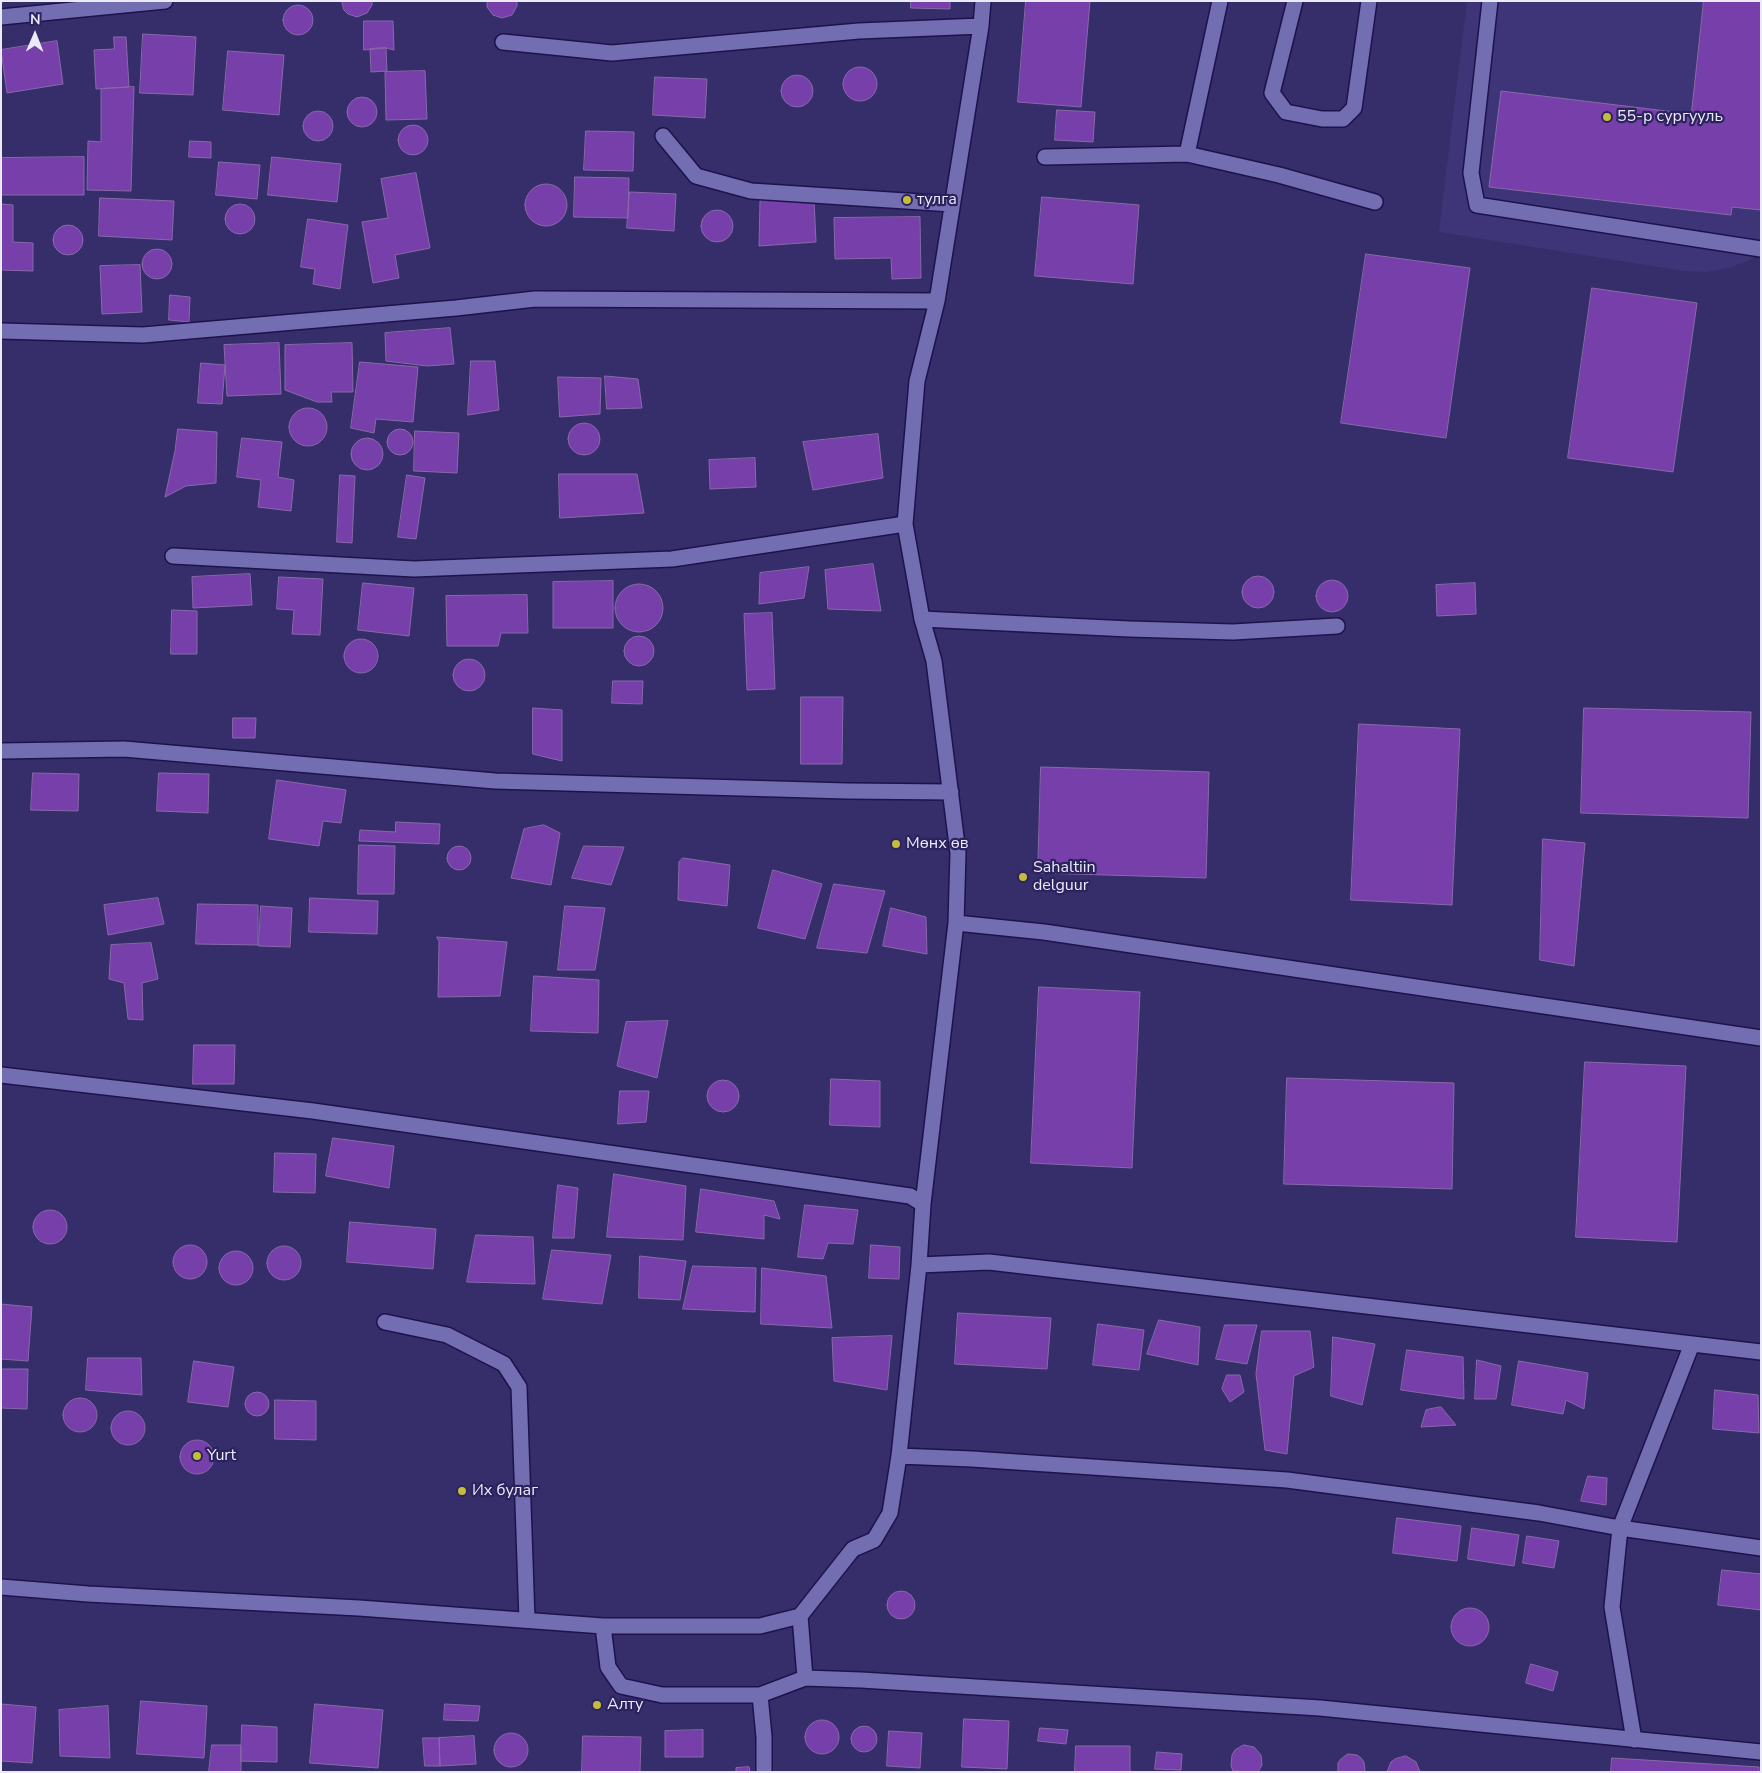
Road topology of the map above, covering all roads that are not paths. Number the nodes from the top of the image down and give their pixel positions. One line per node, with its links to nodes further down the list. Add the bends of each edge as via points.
1 (164, 1): 7 (street)
2 (983, 1): 8 (street)
3 (1220, 1): 11 (street)
4 (1295, 1): 5 (street, via 1272,93 1286,112 1322,119 1343,118 1354,108)
5 (1369, 1)
6 (1490, 1): 15 (street, via 1470,173 1478,205)
7 (1, 17)
8 (980, 26): 9 (street, via 859,31 612,53); 14 (street)
9 (503, 42)
10 (663, 136): 14 (street, via 696,176 751,191)
11 (1187, 154): 12 (street); 13 (street)
12 (1045, 157)
13 (1375, 202)
14 (952, 204): 16 (street)
15 (1761, 249)
16 (936, 301): 17 (street, via 535,299 143,335); 18 (street, via 917,380)
17 (1, 331)
18 (905, 524): 19 (street, via 672,559 414,569); 20 (street)
19 (173, 556)
20 (922, 619): 21 (street, via 1233,632); 23 (street, via 934,661)
21 (1337, 626)
22 (1, 751): 23 (street, via 124,749 495,781)
23 (951, 792): 24 (street, via 958,853)
24 (956, 923): 25 (street, via 1054,934); 27 (street)
25 (1761, 1038)
26 (1, 1076): 27 (street, via 313,1111 910,1196)
27 (923, 1204): 28 (street)
28 (919, 1265): 30 (street, via 989,1262); 32 (street)
29 (385, 1322): 37 (street, via 447,1335 504,1364 518,1388)
30 (1692, 1344): 31 (street); 33 (street)
31 (1761, 1352)
32 (899, 1456): 33 (street, via 1287,1480 1530,1512); 36 (street, via 890,1513 874,1540 853,1548)
33 (1620, 1528): 34 (street); 41 (street, via 1612,1607)
34 (1761, 1548)
35 (1, 1587): 37 (street)
36 (800, 1616): 38 (street, via 760,1626); 39 (street)
37 (526, 1620): 38 (street)
38 (603, 1626): 40 (street, via 608,1667 621,1686 662,1696)
39 (805, 1678): 40 (street); 41 (street, via 1320,1708)
40 (760, 1695): 43 (street)
41 (1634, 1740): 42 (street)
42 (1761, 1752)
43 (764, 1772)

